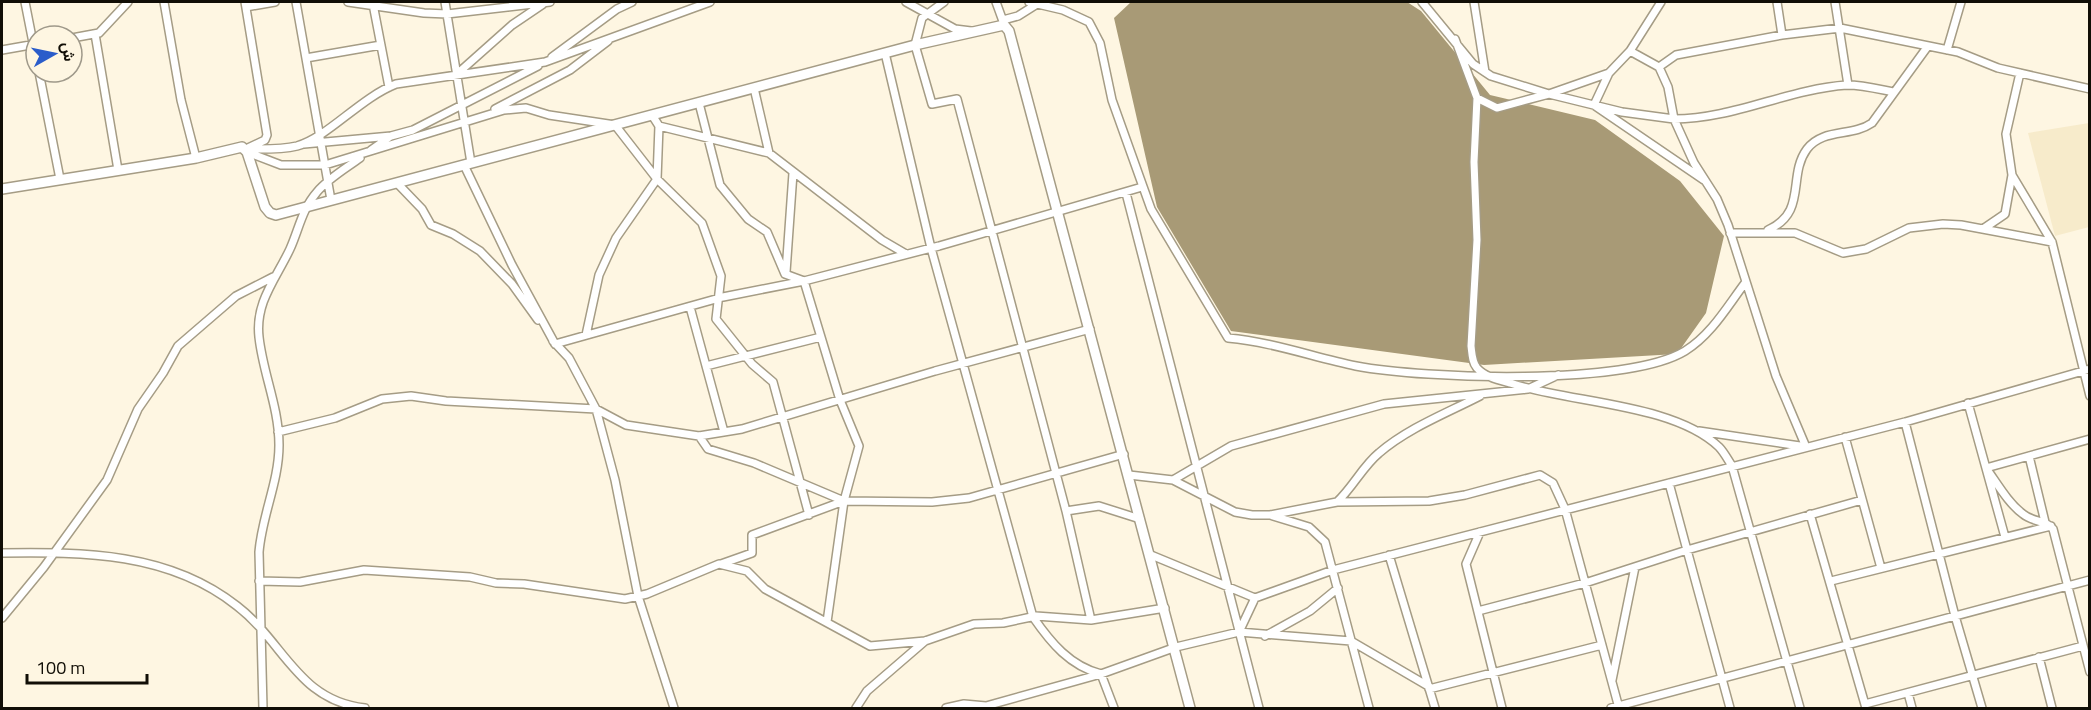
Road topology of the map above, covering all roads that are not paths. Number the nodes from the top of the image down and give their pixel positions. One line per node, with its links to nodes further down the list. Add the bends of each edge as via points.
1 (25, 2): 27 (street)
2 (128, 2): 30 (street)
3 (164, 2): 73 (street, via 181,100)
4 (275, 2): 22 (street)
5 (296, 2): 43 (street)
6 (348, 2): 23 (street)
7 (446, 2): 25 (street)
8 (548, 2): 25 (street); 49 (street, via 512,25)
9 (632, 2): 44 (street, via 616,9)
10 (710, 2): 33 (street)
11 (906, 2): 24 (street)
12 (944, 2): 24 (street)
13 (996, 2): 26 (street)
14 (1029, 2): 21 (street)
15 (1422, 2): 34 (street)
16 (1474, 2): 46 (street)
17 (1661, 2): 41 (street)
18 (1777, 2): 31 (street)
19 (1835, 2): 28 (street)
20 (1961, 2): 40 (street)
21 (1038, 3): 26 (street); 84 (street, via 1089,22 1100,43 1112,100)
22 (245, 4): 70 (street, via 267,135)
23 (373, 4): 25 (street); 35 (street)
24 (929, 13): 29 (street, via 956,28); 36 (street, via 922,18)
25 (447, 14): 49 (street)
26 (1003, 23): 29 (street); 89 (street, via 1009,31)
27 (30, 24)
28 (1840, 28): 31 (street); 38 (street); 51 (street)
29 (971, 31): 36 (street)
30 (95, 34): 32 (street); 76 (street)
31 (1782, 35): 45 (street, via 1676,55)
32 (84, 36)
33 (614, 38): 44 (street); 63 (street, via 570,70)
34 (1455, 39): 46 (street, via 1473,64); 57 (street)
35 (381, 45): 43 (street); 52 (street)
36 (915, 45): 42 (street); 91 (street, via 932,104 957,99)
37 (24, 46): 39 (street)
38 (1928, 46): 40 (street); 55 (street)
39 (2, 50)
40 (1947, 50): 48 (street)
41 (1630, 51): 45 (street); 47 (street)
42 (885, 53): 53 (street); 95 (street)
43 (306, 58): 68 (street)
44 (545, 62): 49 (street); 59 (street)
45 (1659, 68): 62 (street, via 1668,87)
46 (1485, 72): 56 (street)
47 (1609, 73): 56 (street); 60 (street)
48 (2020, 73): 54 (street); 78 (street, via 2006,134)
49 (457, 74): 52 (street); 59 (street)
50 (41, 84): 79 (street)
51 (1848, 85): 55 (street); 62 (street, via 1705,117)
52 (388, 87): 68 (street, via 375,92)
53 (754, 88): 58 (street); 71 (street)
54 (2090, 89)
55 (1893, 92): 92 (street, via 1867,126 1827,135 1811,145 1801,161 1789,212)
56 (1549, 94): 57 (street, via 1497,108); 60 (street)
57 (1476, 98): 113 (street, via 1477,240 1472,359)
58 (699, 103): 61 (street); 69 (street)
59 (462, 104): 64 (street); 67 (street)
60 (1594, 105): 62 (street); 82 (street)
61 (652, 115): 65 (street); 66 (street)
62 (1674, 119): 82 (street)
63 (474, 120): 64 (street); 65 (street, via 526,108)
64 (465, 123): 72 (street); 74 (street)
65 (615, 125): 74 (street); 80 (street)
66 (659, 126): 69 (street); 80 (street)
67 (391, 136): 68 (street); 72 (street)
68 (320, 138): 70 (street, via 299,146); 75 (street)
69 (707, 138): 71 (street); 97 (street, via 720,185 748,219 766,232)
70 (247, 150): 73 (street); 75 (street, via 281,165); 88 (street, via 270,213)
71 (769, 153): 77 (street)
72 (364, 155): 75 (street); 81 (street)
73 (196, 158): 76 (street)
74 (468, 164): 83 (street); 106 (street, via 512,265)
75 (325, 165): 81 (street)
76 (118, 170): 79 (street)
77 (793, 173): 96 (street); 97 (street)
78 (2012, 175): 90 (street, via 2005,214); 94 (street)
79 (60, 179): 85 (street)
80 (657, 179): 101 (street, via 702,223 721,276); 104 (street, via 616,238 599,275)
81 (328, 181): 87 (street); 88 (street)
82 (1706, 182): 93 (street)
83 (397, 183): 87 (street); 106 (street, via 422,209 431,225 480,251 512,284)
84 (1142, 187): 86 (street); 113 (street, via 1227,338 1253,340 1357,366)
85 (2, 189)
86 (1126, 193): 89 (street); 131 (street)
87 (331, 200): 88 (street)
88 (305, 207): 98 (street, via 291,248)
89 (1058, 211): 91 (street); 103 (street)
90 (1983, 229): 92 (street, via 1954,224 1916,227 1866,249 1843,252 1795,233); 94 (street)
91 (991, 231): 95 (street); 107 (street)
92 (1765, 231): 93 (street)
93 (1730, 233): 100 (street)
94 (2052, 242): 111 (street)
95 (931, 248): 96 (street); 109 (street)
96 (906, 254): 99 (street)
97 (785, 274): 99 (street)
98 (275, 276): 123 (street, via 262,302 258,328); 157 (street, via 236,296 178,346 138,409 107,480)
99 (804, 281): 101 (street); 105 (street)
100 (1745, 283): 112 (street, via 1705,337 1684,351 1654,364); 128 (street, via 1776,376)
101 (718, 299): 102 (street); 108 (street, via 716,319)
102 (690, 307): 104 (street); 110 (street)
103 (1090, 329): 107 (street); 129 (street)
104 (586, 334): 106 (street)
105 (821, 337): 108 (street); 117 (street)
106 (555, 344): 119 (street, via 568,358)
107 (1021, 347): 109 (street); 134 (street)
108 (745, 356): 110 (street); 120 (street, via 773,382)
109 (962, 364): 117 (street); 139 (street)
110 (706, 366): 124 (street)
111 (2086, 370): 116 (street); 118 (street)
112 (1560, 374): 113 (street); 114 (street)
113 (1488, 376): 114 (street)
114 (1528, 389): 115 (street); 122 (street, via 1641,411)
115 (1484, 394): 131 (street, via 1384,404 1231,446); 143 (street, via 1378,453)
116 (2090, 396)
117 (840, 400): 120 (street); 142 (street, via 859,446)
118 (1968, 404): 121 (street); 133 (street)
119 (596, 409): 123 (street, via 411,396 382,399 334,418); 125 (street, via 626,425); 171 (street, via 615,480)
120 (782, 417): 124 (street); 137 (street)
121 (1905, 422): 126 (street); 156 (street)
122 (1695, 431): 128 (street); 132 (street, via 1720,448)
123 (278, 432): 165 (street, via 277,471 260,540)
124 (724, 432): 125 (street)
125 (699, 436): 137 (street, via 708,449)
126 (1845, 437): 128 (street); 141 (street)
127 (2090, 439): 130 (street)
128 (1806, 447): 132 (street)
129 (1124, 454): 134 (street); 135 (street)
130 (2029, 456): 133 (street); 150 (street)
131 (1196, 466): 136 (street); 140 (street)
132 (1732, 466): 138 (street); 151 (street)
133 (1986, 468): 150 (street, via 2019,511 2029,519); 153 (street)
134 (1054, 474): 139 (street); 145 (street)
135 (1129, 475): 136 (street); 149 (street)
136 (1173, 480): 140 (street)
137 (800, 482): 142 (street); 147 (street)
138 (1669, 483): 144 (street); 154 (street)
139 (1000, 489): 142 (street, via 969,498 932,502); 176 (street)
140 (1204, 498): 148 (street, via 1234,512); 169 (street)
141 (1862, 500): 146 (street); 162 (street)
142 (844, 501): 147 (street); 179 (street)
143 (1337, 502): 144 (street, via 1429,501 1540,475 1553,483); 148 (street)
144 (1565, 510): 152 (street); 167 (street)
145 (1066, 511): 149 (street, via 1099,506); 178 (street)
146 (1810, 514): 151 (street); 166 (street)
147 (808, 515): 160 (street, via 752,535 752,553)
148 (1270, 515): 163 (street, via 1309,526 1325,542)
149 (1140, 519): 158 (street)
150 (2048, 524): 153 (street); 168 (street)
151 (1750, 531): 154 (street); 190 (street)
152 (1480, 532): 159 (street); 174 (street, via 1466,564)
153 (2005, 537): 156 (street)
154 (1687, 550): 161 (street); 195 (street)
155 (2, 553): 157 (street)
156 (1939, 553): 162 (street); 175 (street)
157 (52, 554): 177 (street); 180 (street, via 122,557 171,569 225,597)
158 (1151, 555): 169 (street); 173 (street)
159 (1389, 555): 163 (street); 197 (street)
160 (719, 564): 171 (street); 179 (street, via 747,571 765,589)
161 (1635, 567): 167 (street); 196 (street)
162 (1881, 568): 166 (street)
163 (1333, 570): 170 (street); 172 (street)
164 (2090, 580): 168 (street)
165 (259, 581): 171 (street, via 300,582 364,570 470,577 625,599); 180 (street)
166 (1831, 581): 185 (street)
167 (1585, 583): 174 (street); 186 (street)
168 (2068, 586): 175 (street); 187 (street)
169 (1227, 587): 172 (street); 181 (street)
170 (1338, 588): 182 (street, via 1310,611); 184 (street)
171 (638, 597): 203 (street)
172 (1255, 598): 181 (street)
173 (1165, 609): 178 (street); 188 (street)
174 (1478, 611): 192 (street)
175 (1955, 616): 185 (street); 194 (street)
176 (1033, 617): 178 (street); 183 (street, via 974,624); 193 (street, via 1051,643 1083,670)
177 (2, 618)
178 (1091, 620)
179 (827, 622): 183 (street, via 870,646)
180 (261, 627): 201 (street); 202 (street, via 297,674 313,688 341,703)
181 (1239, 633): 182 (street); 188 (street); 208 (street)
182 (1265, 636): 184 (street)
183 (925, 641): 204 (street, via 867,690)
184 (1351, 641): 197 (street); 209 (street)
185 (1849, 644): 190 (street); 199 (street)
186 (1602, 645): 192 (street); 196 (street)
187 (2083, 646): 189 (street); 191 (street)
188 (1176, 647): 193 (street); 207 (street)
189 (2039, 657): 194 (street); 217 (street)
190 (1786, 661): 195 (street); 214 (street)
191 (2090, 672)
192 (1493, 673): 197 (street); 211 (street)
193 (1101, 674): 200 (street); 206 (street)
194 (1973, 674): 198 (street); 216 (street)
195 (1723, 678): 212 (street); 213 (street)
196 (1612, 682): 212 (street)
197 (1428, 688): 210 (street)
198 (1908, 693): 199 (street); 215 (street)
199 (1866, 706)
200 (986, 707): 205 (street, via 964,704)
201 (263, 708)
202 (365, 708)
203 (674, 708)
204 (856, 708)
205 (945, 708)
206 (1114, 708)
207 (1190, 708)
208 (1259, 708)
209 (1370, 708)
210 (1435, 708)
211 (1502, 708)
212 (1616, 708)
213 (1730, 708)
214 (1800, 708)
215 (1912, 708)
216 (1982, 708)
217 (2052, 708)

